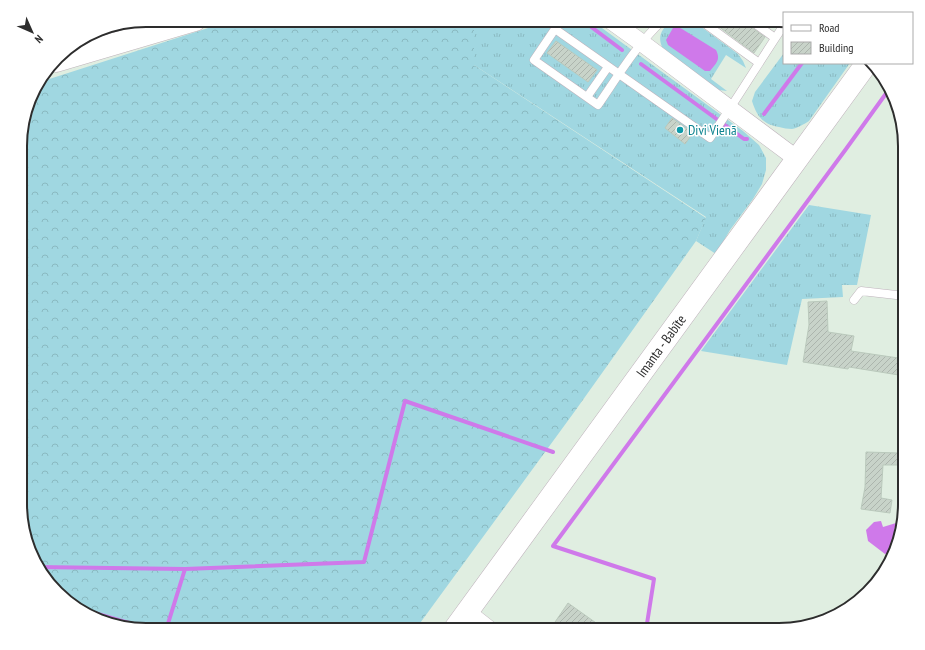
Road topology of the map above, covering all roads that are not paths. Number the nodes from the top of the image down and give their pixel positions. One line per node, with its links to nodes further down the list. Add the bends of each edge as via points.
1 (171, 27): 9 (main road)
2 (620, 27): 8 (street)
3 (657, 27): 8 (lane)
4 (709, 27): 10 (lane)
5 (760, 27): 7 (lane)
6 (783, 27): 7 (lane)
7 (775, 38): 10 (lane)
8 (642, 43): 13 (lane); 15 (street)
9 (67, 58)
10 (758, 63): 15 (lane)
11 (866, 65): 16 (main road, Imanta - Babīte)
12 (608, 67): 13 (lane); 14 (lane); 14 (lane, via 555,29 534,60)
13 (619, 74): 14 (lane, via 598,105); 15 (lane, via 710,138)
14 (587, 97)
15 (730, 110): 16 (street)
16 (797, 159): 19 (main road, Imanta - Babīte)
17 (898, 295): 18 (lane, via 861,291)
18 (854, 300)
19 (468, 612): 20 (main road, Imanta - Babīte); 21 (street)
20 (459, 623)
21 (481, 623)

